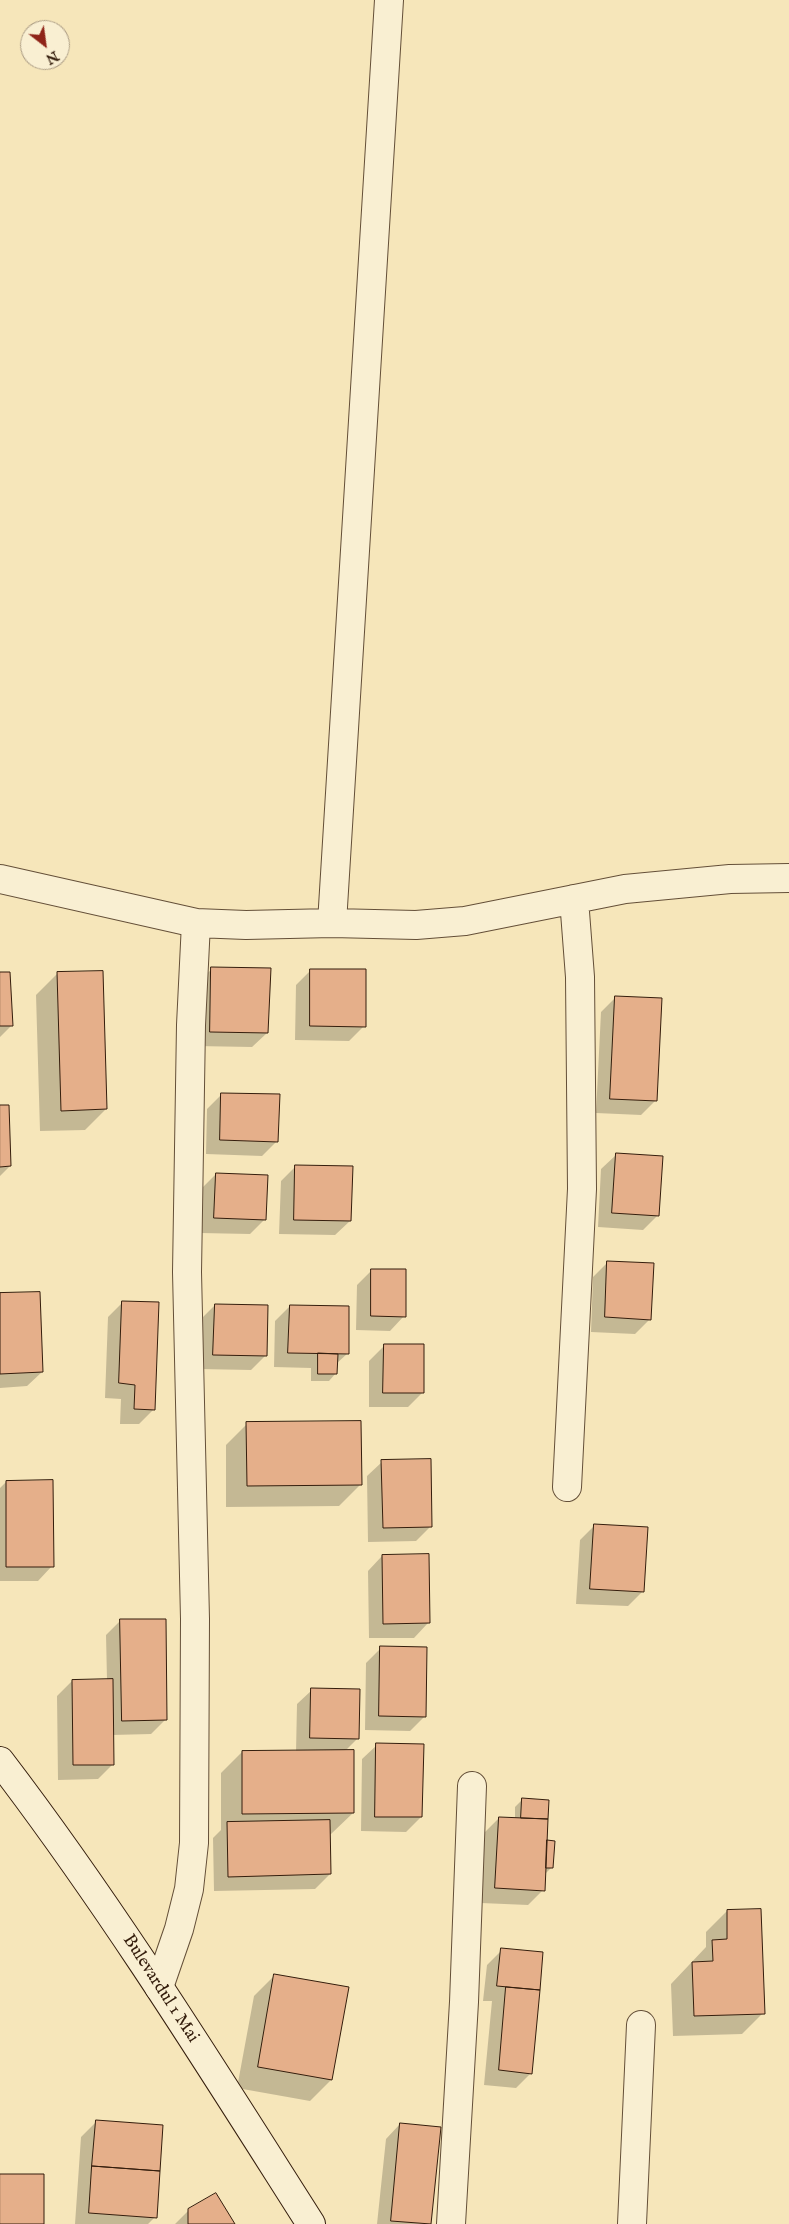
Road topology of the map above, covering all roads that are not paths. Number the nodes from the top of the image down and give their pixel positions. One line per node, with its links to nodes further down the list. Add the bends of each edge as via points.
1 (389, 0): 6 (street)
2 (789, 878): 4 (street, via 730,879 625,889)
3 (0, 879): 5 (street)
4 (574, 899): 6 (street, via 465,921 416,925); 7 (street, via 580,977 582,1189)
5 (196, 923): 6 (street); 10 (street, via 187,1272 195,1638 194,1843 189,1888)
6 (332, 923)
7 (567, 1487)
8 (0, 1761): 10 (street, Bulevardul 1 Mai, via 59,1838)
9 (472, 1786): 13 (street, via 464,2002)
10 (159, 1987): 12 (street, Bulevardul 1 Mai)
11 (641, 2025): 14 (street)
12 (311, 2224)
13 (450, 2224)
14 (632, 2224)

